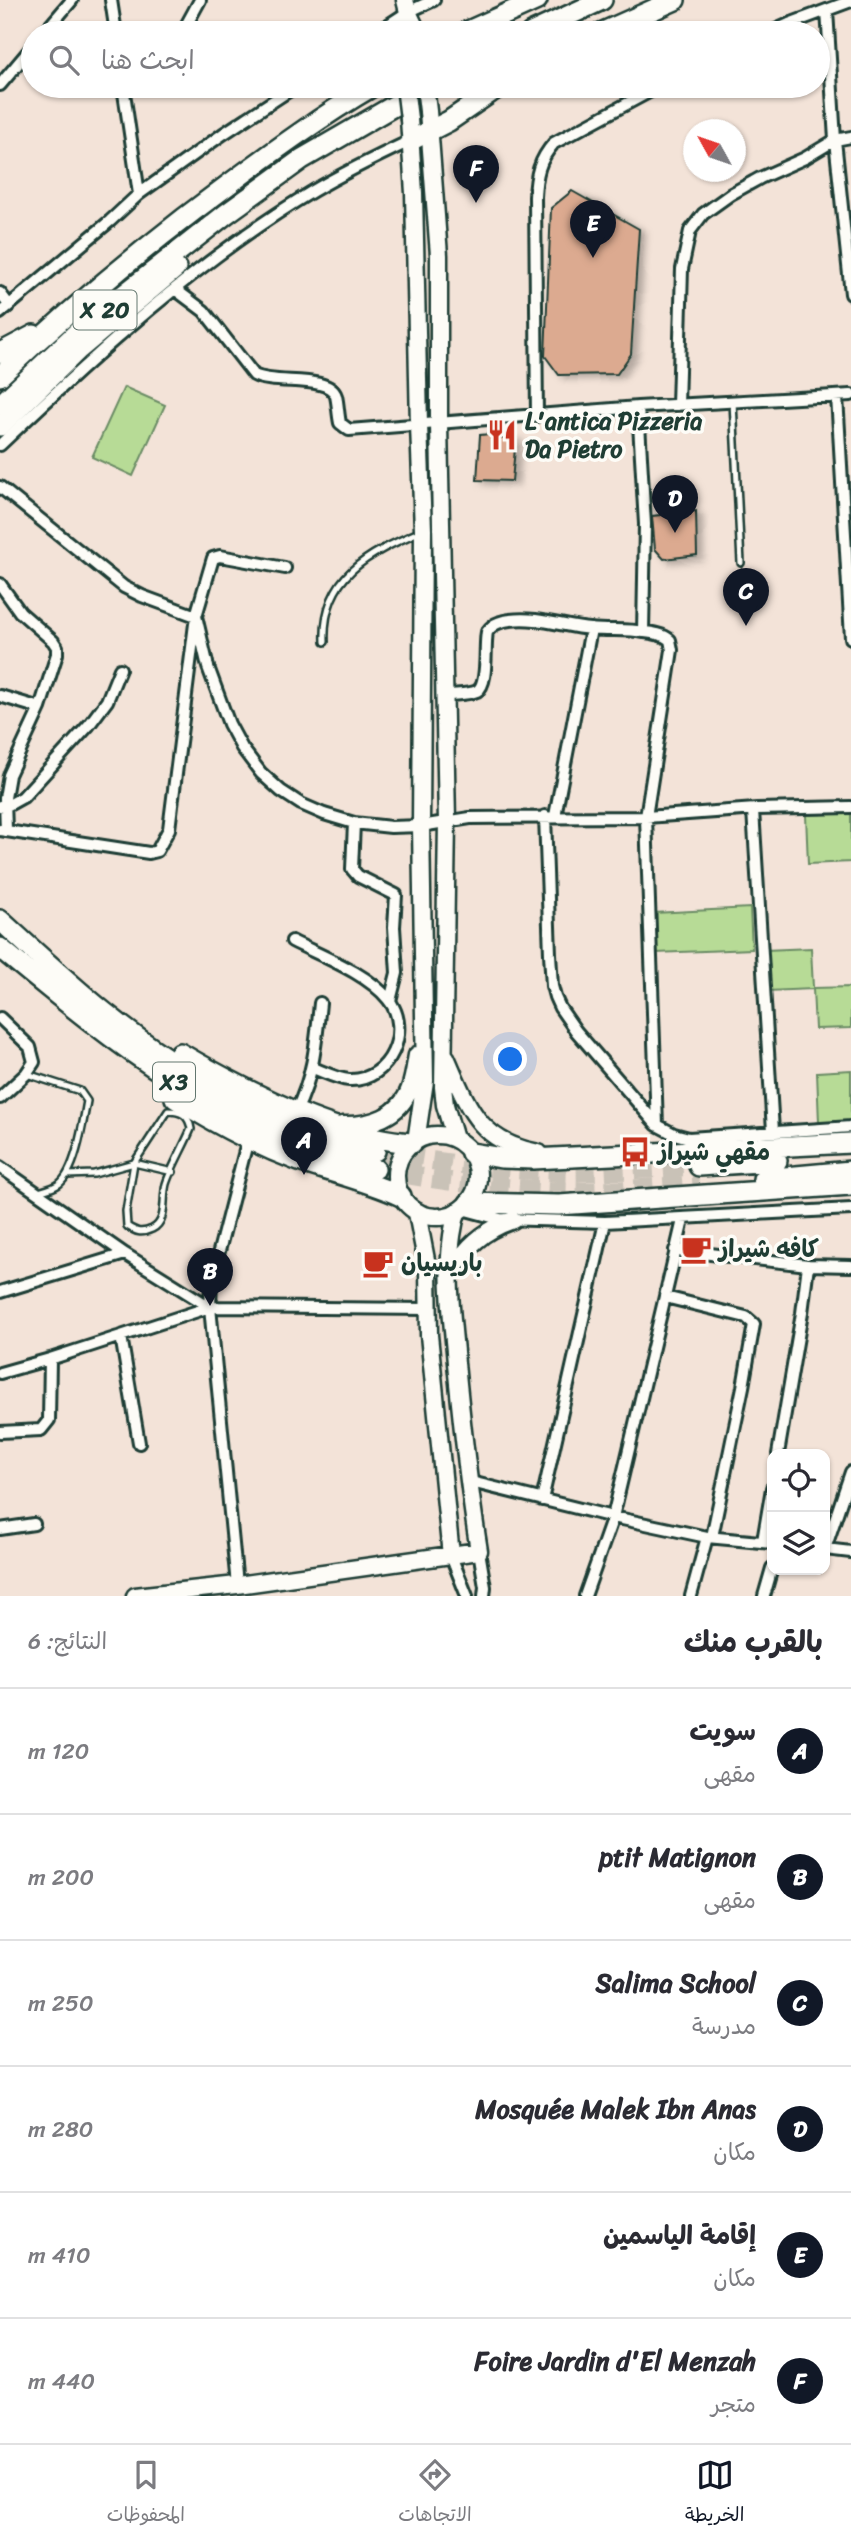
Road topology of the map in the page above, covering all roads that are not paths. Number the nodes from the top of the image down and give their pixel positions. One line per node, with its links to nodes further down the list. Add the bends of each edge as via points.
1 (72, 0): 11 (street)
2 (111, 0): 12 (street)
3 (200, 0): 13 (street)
4 (434, 0): 9 (street)
5 (537, 0): 15 (highway)
6 (602, 0): 16 (highway)
7 (675, 0): 17 (highway)
8 (851, 1): 10 (street)
9 (407, 6): 14 (street)
10 (827, 10): 18 (street); 19 (street)
11 (54, 21)
12 (114, 21)
13 (189, 21)
14 (390, 21)
15 (491, 21)
16 (557, 21)
17 (628, 21)
18 (797, 21)
19 (828, 21)
20 (830, 59): 34 (street)
21 (21, 60): 22 (street)
22 (0, 85)
23 (125, 98): 35 (street)
24 (278, 98): 35 (street)
25 (355, 98): 42 (highway, X 20, via 172,226)
26 (406, 98): 36 (highway, X 20, via 302,159)
27 (407, 98): 33 (street, bridge)
28 (427, 98): 31 (street, bridge)
29 (483, 98): 31 (highway, via 449,121)
30 (638, 98): 51 (street, via 554,143 539,165 535,197)
31 (429, 121): 33 (highway); 52 (street, via 439,255)
32 (851, 137): 34 (street)
33 (412, 139): 37 (street, via 311,192); 53 (street)
34 (835, 140): 39 (street); 49 (street, via 731,194 703,214 690,231 682,269)
35 (139, 194): 40 (street)
36 (207, 229): 48 (highway, X 20, via 84,326); 54 (highway, via 167,277 78,351)
37 (176, 290): 53 (street, via 204,311 254,375 263,380 329,386 343,427); 55 (street, via 76,373)
38 (0, 293): 40 (street)
39 (851, 294)
40 (9, 305): 41 (street)
41 (0, 313)
42 (48, 330): 43 (highway); 44 (highway, X 20)
43 (0, 353)
44 (0, 376)
45 (851, 395): 46 (street)
46 (837, 396): 47 (street); 64 (street)
47 (733, 402): 49 (street); 58 (lane)
48 (0, 405)
49 (678, 405): 50 (street)
50 (638, 407): 51 (street); 63 (street, via 645,524)
51 (537, 416): 52 (street)
52 (439, 424): 53 (street); 68 (street)
53 (419, 425): 57 (street)
54 (0, 426)
55 (0, 445)
56 (0, 487): 61 (street, via 124,587)
57 (424, 530): 65 (lane, via 383,547 345,577 327,611); 77 (street)
58 (741, 563)
59 (285, 568): 61 (street, via 213,558)
60 (0, 583): 69 (street, via 20,612 57,647)
61 (196, 616): 76 (street, via 229,724 261,773 313,809); 78 (street, via 169,829 161,846 149,853)
62 (591, 629): 63 (street); 68 (street, via 522,619 498,622 487,632 480,689); 73 (street)
63 (643, 632): 74 (street, via 666,636 672,645)
64 (851, 638)
65 (325, 642)
66 (120, 669): 70 (street, via 107,701 89,725 23,797)
67 (0, 696): 69 (street)
68 (444, 696): 75 (street)
69 (40, 708): 70 (street, via 9,775)
70 (3, 806): 78 (street)
71 (851, 807): 72 (street)
72 (752, 810): 74 (street); 99 (street)
73 (550, 816): 74 (street); 75 (street); 97 (street, via 550,954 555,997 576,1031)
74 (646, 817): 97 (street)
75 (447, 821): 77 (street); 91 (street)
76 (354, 823): 77 (street); 85 (street, via 352,869 396,895 397,973)
77 (421, 826): 90 (street)
78 (3, 831)
79 (0, 920): 83 (highway, X3)
80 (292, 941): 85 (street, via 374,985)
81 (0, 948): 84 (highway, X3)
82 (0, 961): 84 (highway)
83 (60, 973): 88 (highway, X3, via 134,1036 227,1096 375,1160 317,1153 221,1110); 95 (highway, via 165,1045 240,1087)
84 (63, 999): 88 (highway, X3)
85 (390, 1001): 89 (street)
86 (320, 1003): 92 (street)
87 (0, 1018): 93 (street, via 30,1047 34,1062)
88 (91, 1023): 100 (highway, via 109,1047 142,1076)
89 (400, 1026): 90 (street); 92 (street, via 396,1049 384,1067 367,1077 348,1080)
90 (424, 1033): 96 (street, via 411,1086 398,1108 370,1122); 102 (street, via 424,1091)
91 (444, 1053): 101 (street, via 445,1105); 106 (street, via 464,1101 486,1128 516,1148)
92 (313, 1068): 95 (street)
93 (26, 1074): 94 (street); 111 (lane, via 80,1091 87,1101)
94 (0, 1098)
95 (296, 1111): 96 (highway)
96 (334, 1125): 102 (highway, via 379,1139)
97 (657, 1125): 99 (street, via 689,1138)
98 (851, 1127): 99 (street)
99 (773, 1131)
100 (248, 1139): 116 (highway); 130 (street, via 211,1282)
101 (455, 1139): 102 (street, via 435,1135); 104 (street)
102 (414, 1142): 116 (street, via 398,1162)
103 (851, 1143): 106 (highway)
104 (471, 1153): 106 (highway); 117 (street, via 478,1184)
105 (851, 1154): 109 (highway, via 699,1175)
106 (562, 1158)
107 (134, 1163): 110 (lane); 110 (lane, via 163,1116 175,1111 190,1120 191,1129); 110 (lane, via 127,1226 143,1233 157,1227); 111 (lane, via 94,1174)
108 (0, 1167): 112 (street)
109 (851, 1171)
110 (173, 1172)
111 (67, 1175): 115 (lane, via 58,1185)
112 (11, 1176): 113 (street); 115 (street)
113 (0, 1181)
114 (851, 1185): 117 (highway)
115 (35, 1193): 124 (street)
116 (401, 1196): 119 (street)
117 (463, 1208): 119 (street, via 437,1218); 120 (street); 127 (street, via 450,1242)
118 (851, 1209): 121 (street)
119 (417, 1213): 131 (street, via 425,1250)
120 (513, 1220): 122 (street); 127 (street, via 475,1241)
121 (683, 1220): 122 (street); 123 (street)
122 (606, 1222): 140 (street)
123 (675, 1250): 125 (street); 129 (street)
124 (125, 1254): 128 (street); 130 (street)
125 (808, 1265): 126 (street); 137 (street)
126 (851, 1266)
127 (450, 1277): 139 (street)
128 (0, 1292)
129 (664, 1297): 141 (street); 145 (street, via 746,1317 754,1324)
130 (210, 1307): 131 (street); 132 (street); 152 (street)
131 (428, 1309): 150 (street)
132 (121, 1336): 133 (street); 136 (street)
133 (50, 1359): 134 (street); 135 (street, via 45,1428)
134 (0, 1373)
135 (0, 1432)
136 (139, 1443)
137 (779, 1449)
138 (851, 1472): 144 (street)
139 (467, 1482): 140 (street); 148 (street)
140 (542, 1500): 141 (street)
141 (613, 1517): 145 (street); 156 (street)
142 (34, 1524): 143 (street)
143 (0, 1529)
144 (830, 1534)
145 (709, 1537): 146 (street); 157 (street)
146 (767, 1542)
147 (830, 1550): 149 (street)
148 (479, 1551): 150 (street); 155 (street)
149 (851, 1552)
150 (451, 1556): 152 (street); 154 (street)
151 (770, 1575): 158 (street)
152 (247, 1588): 153 (street)
153 (135, 1596)
154 (467, 1596)
155 (484, 1596)
156 (585, 1596)
157 (691, 1596)
158 (764, 1596)

